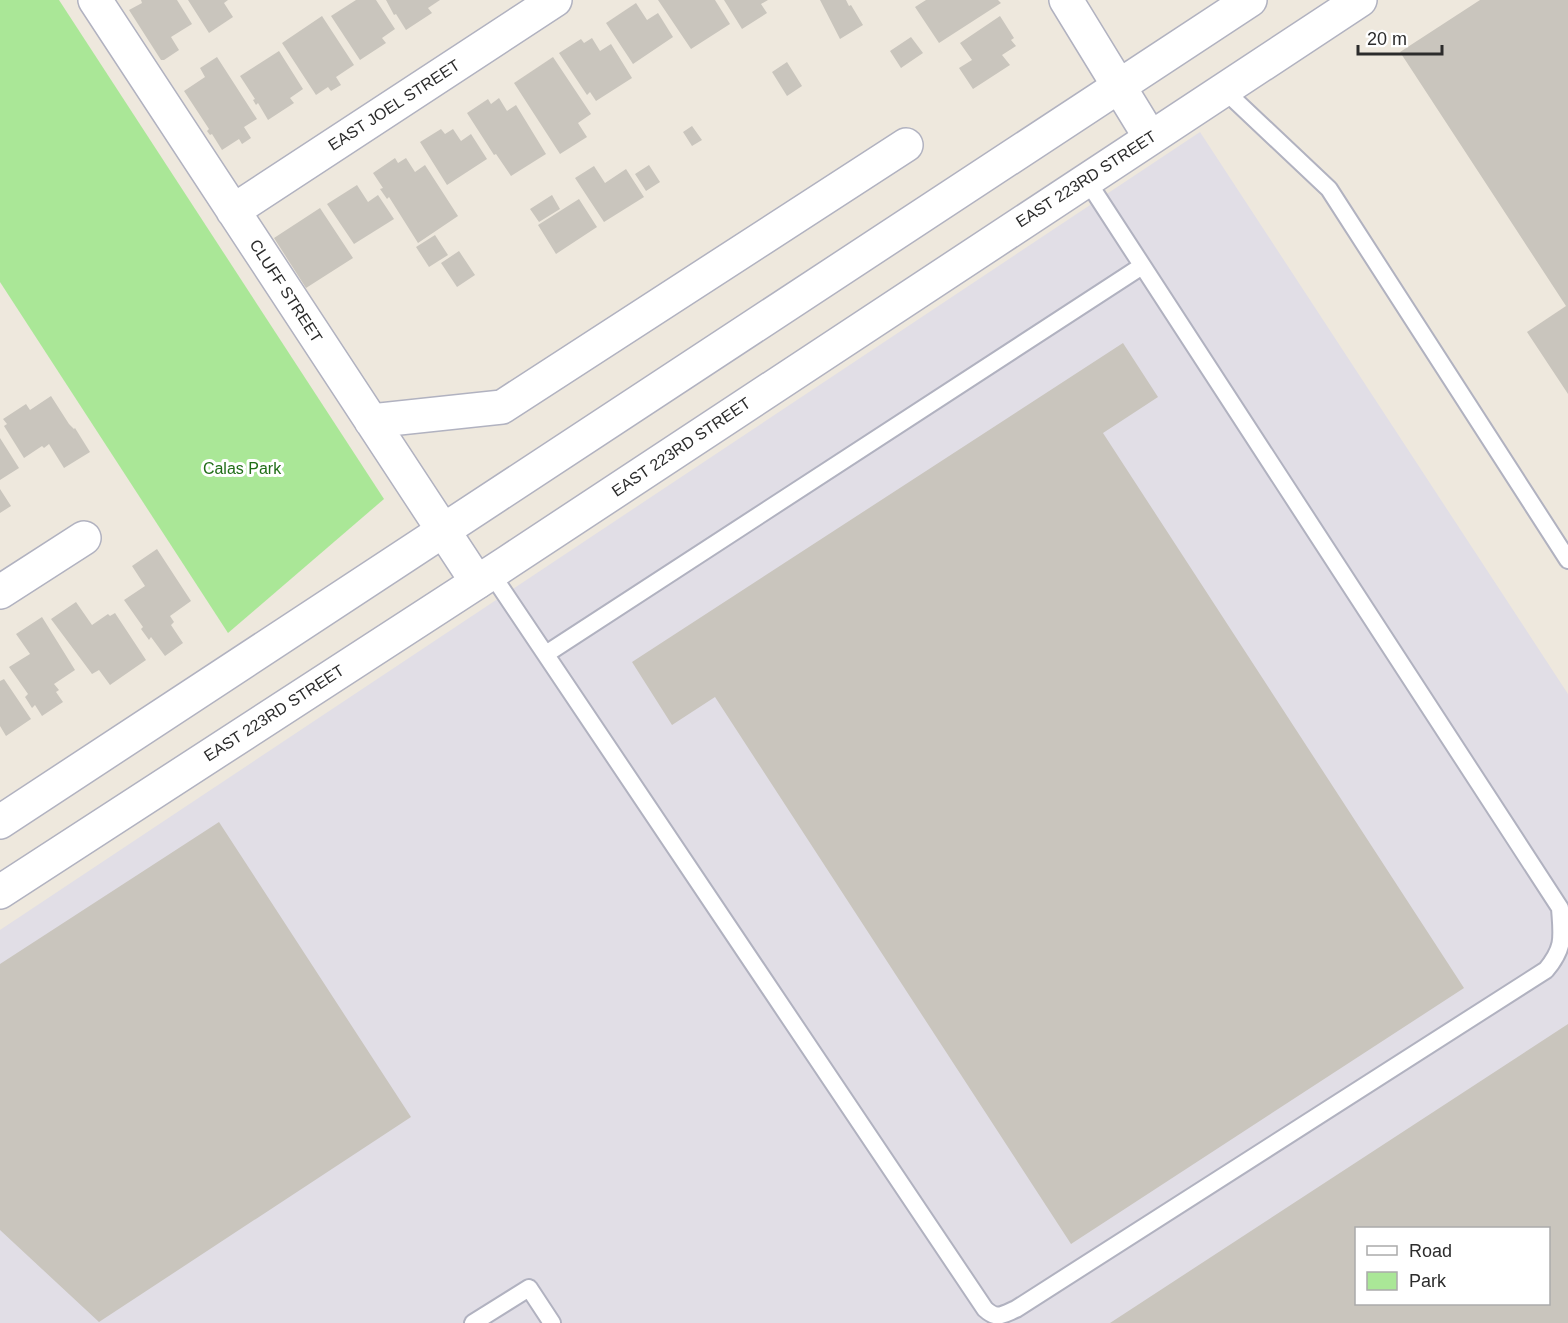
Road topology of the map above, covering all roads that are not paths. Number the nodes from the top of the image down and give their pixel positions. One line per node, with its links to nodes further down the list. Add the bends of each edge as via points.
1 (95, 0): 11 (main road, CLUFF STREET)
2 (555, 0): 11 (main road, EAST JOEL STREET)
3 (1066, 0): 6 (main road)
4 (1250, 0): 6 (main road)
5 (1360, 0): 7 (main road, EAST 223RD STREET)
6 (1118, 86): 8 (main road); 14 (main road)
7 (1223, 89): 8 (main road, EAST 223RD STREET); 16 (lane, via 1329,189)
8 (1150, 137): 10 (main road, EAST 223RD STREET)
9 (906, 145): 13 (main road, via 502,407)
10 (1086, 179): 12 (lane); 17 (main road, EAST 223RD STREET)
11 (233, 211): 13 (main road, CLUFF STREET)
12 (1142, 266): 19 (lane); 19 (lane, via 1560,908 1562,940 1556,958 1546,970 1016,1309 992,1315)
13 (371, 421): 14 (main road, CLUFF STREET)
14 (444, 531): 17 (main road, CLUFF STREET); 20 (main road)
15 (84, 538): 18 (main road)
16 (1568, 560)
17 (484, 577): 19 (lane); 21 (main road, EAST 223RD STREET)
18 (0, 592)
19 (546, 654)
20 (0, 822)
21 (0, 892)
22 (473, 1323): 23 (lane, via 529,1288)
23 (552, 1323)

